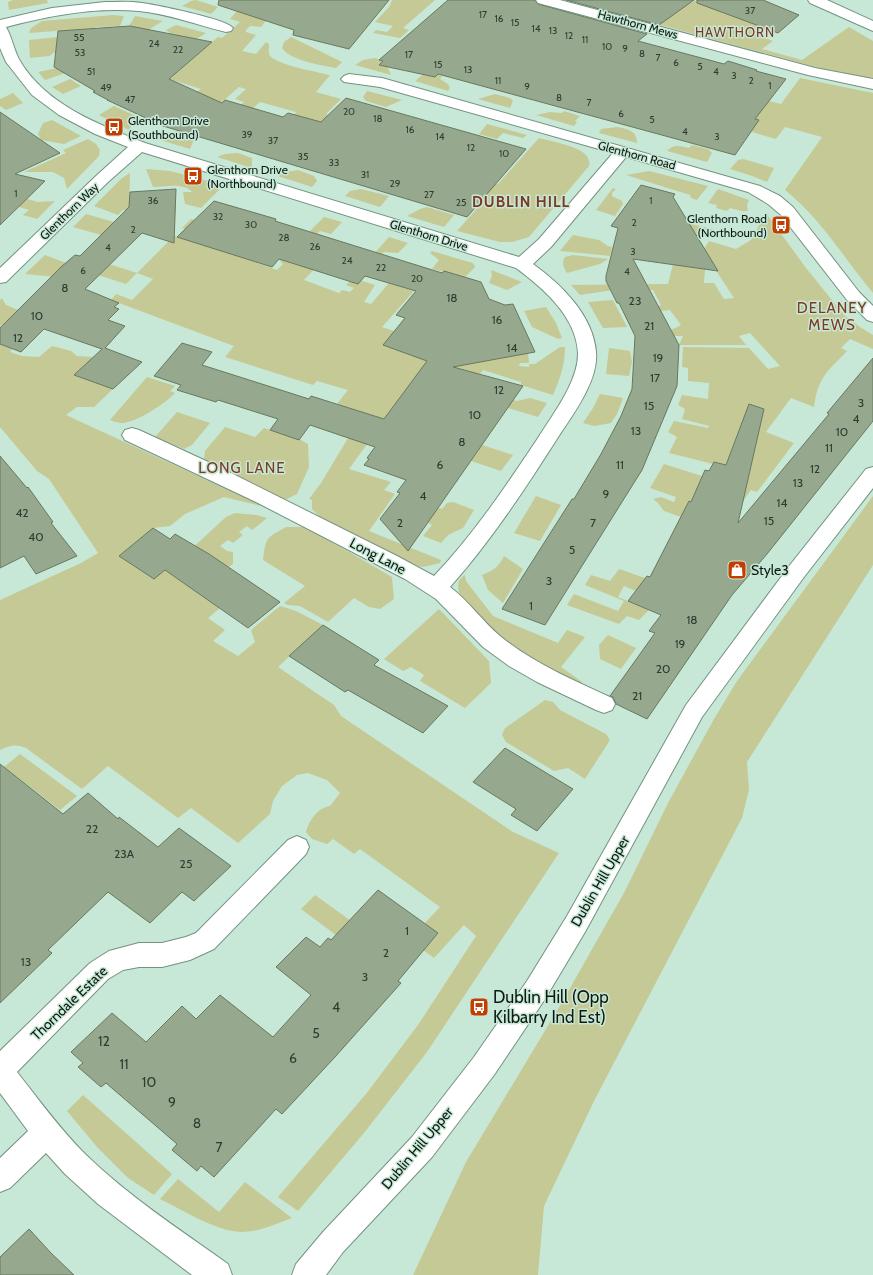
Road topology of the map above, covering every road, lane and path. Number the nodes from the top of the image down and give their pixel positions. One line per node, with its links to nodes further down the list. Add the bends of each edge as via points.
1 (543, 0): 8 (street, Hawthorn Mews, via 812,72)
2 (815, 0): 4 (street)
3 (0, 24): 5 (street, via 64,10 125,6 174,13)
4 (873, 27)
5 (226, 28)
6 (0, 29): 9 (street, Glenthorn Drive, via 13,62 37,92 64,112 101,131)
7 (349, 79): 10 (street, Glenthorn Road, via 382,83)
8 (873, 84)
9 (139, 146): 11 (street, Glenthorn Drive); 12 (street, Glenthorn Way)
10 (623, 151): 11 (street, via 545,243); 13 (street, Glenthorn Road, via 754,189 774,200 788,211 853,296)
11 (522, 264): 16 (street, Glenthorn Drive, via 547,282 577,321 584,336 587,354 582,376 569,404 488,526 459,564)
12 (0, 278)
13 (873, 316)
14 (132, 435): 16 (street, Long Lane, via 290,510)
15 (873, 474): 23 (street, Dublin Hill Upper, via 797,571 694,711 621,845 536,990 484,1066 422,1147 333,1242)
16 (436, 588): 17 (street, Long Lane, via 454,600 500,648 560,684)
17 (604, 704)
18 (296, 847): 19 (street, Thorndale Estate, via 205,941 190,948 162,955 139,955 118,959 99,971)
19 (0, 1071): 20 (street, Thorndale Estate)
20 (47, 1132): 21 (street); 22 (street, Thorndale Estate, via 74,1163 108,1193)
21 (0, 1178)
22 (217, 1275)
23 (307, 1275)

